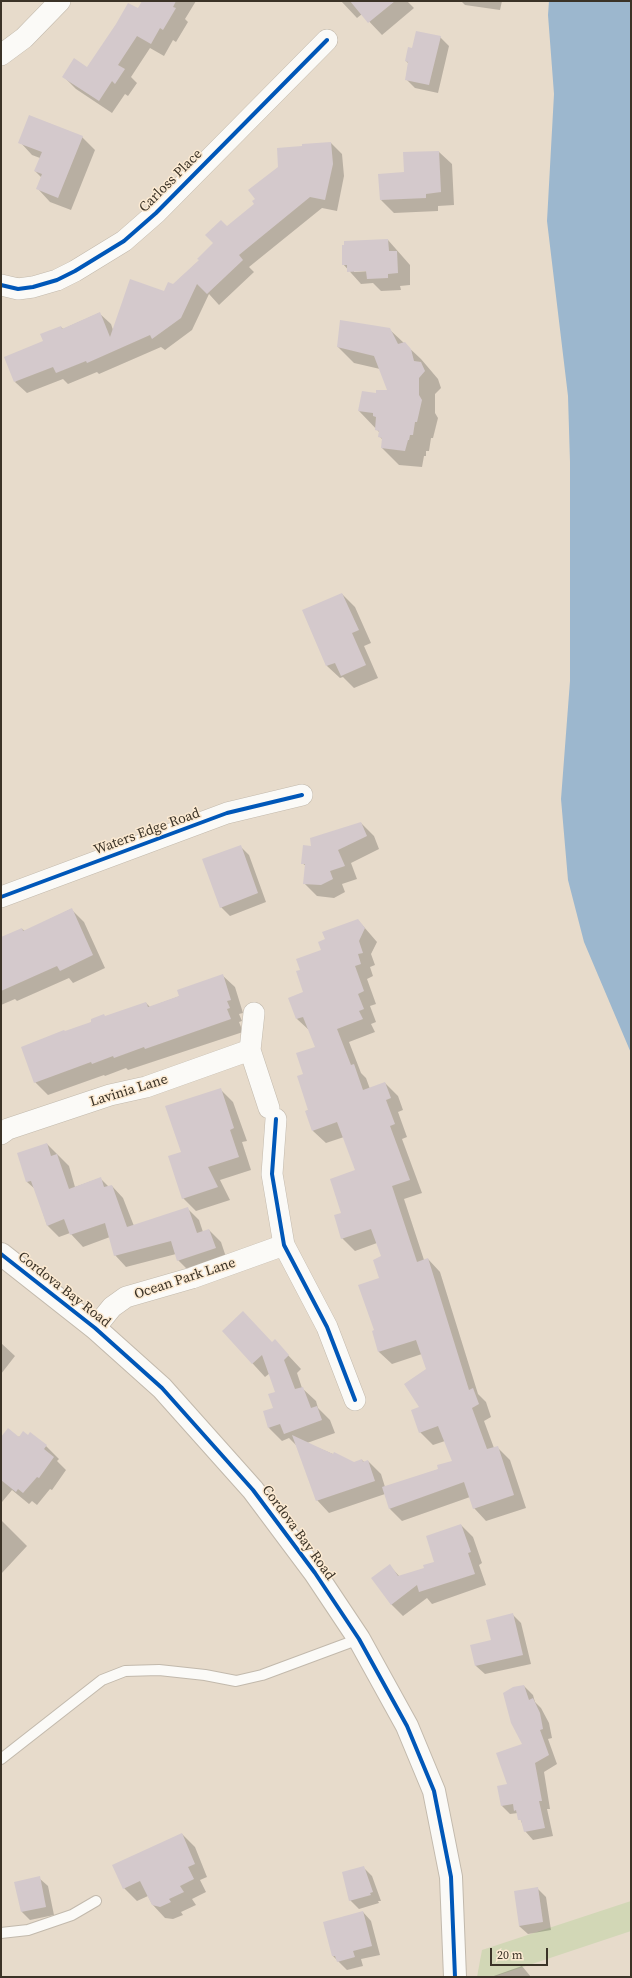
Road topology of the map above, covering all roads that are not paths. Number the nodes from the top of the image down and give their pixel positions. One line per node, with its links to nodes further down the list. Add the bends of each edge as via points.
1 (60, 1): 3 (street, via 24,38)
2 (327, 40): 4 (street, Carloss Place, via 156,213 124,241 57,280 18,289)
3 (1, 55)
4 (1, 285)
5 (302, 795): 6 (street, Waters Edge Road, via 227,813)
6 (1, 897)
7 (254, 1013): 8 (street)
8 (250, 1050): 9 (street, Lavinia Lane, via 146,1087); 10 (street, via 273,1114 272,1174)
9 (3, 1129)
10 (284, 1245): 12 (street, Ocean Park Lane, via 192,1278 126,1298 112,1307); 13 (street, via 327,1327)
11 (1, 1254): 12 (main road, Cordova Bay Road)
12 (95, 1328): 14 (main road, Cordova Bay Road, via 162,1388 253,1490 315,1573)
13 (355, 1400)
14 (359, 1639): 15 (lane, via 262,1675 236,1681 159,1670 125,1671 102,1680); 18 (main road, Cordova Bay Road, via 407,1726 434,1791 452,1877)
15 (1, 1759)
16 (96, 1901): 17 (lane, via 72,1915 28,1930)
17 (1, 1933)
18 (455, 1977)

